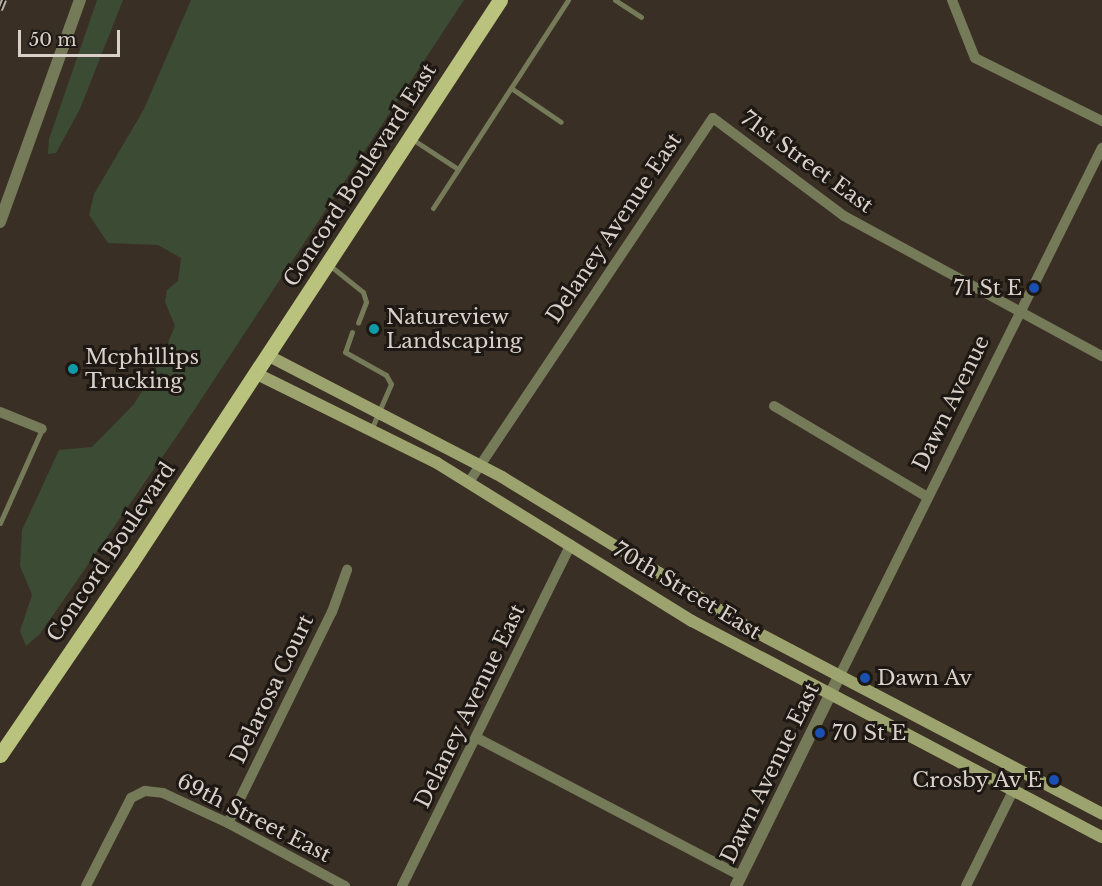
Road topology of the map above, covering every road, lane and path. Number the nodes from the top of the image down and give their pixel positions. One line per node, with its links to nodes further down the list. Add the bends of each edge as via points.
1 (80, 0): 15 (street)
2 (500, 0): 11 (main road, Concord Boulevard East)
3 (568, 0): 7 (lane)
4 (615, 0): 6 (lane)
5 (952, 0): 9 (street, via 975,58)
6 (641, 17)
7 (511, 88): 10 (lane); 13 (lane)
8 (713, 118): 17 (street, 71st Street East, via 844,216); 28 (street, Delaney Avenue East)
9 (1102, 121)
10 (561, 122)
11 (409, 138): 13 (lane); 16 (main road, Concord Boulevard East)
12 (1102, 148): 17 (street, Dawn Avenue)
13 (458, 169): 14 (lane)
14 (433, 208)
15 (0, 222)
16 (327, 263): 18 (lane, via 363,292 366,302); 20 (main road, Concord Boulevard East)
17 (1019, 310): 21 (street, 71st Street East); 30 (street, Dawn Avenue)
18 (358, 323)
19 (352, 332): 25 (lane, via 345,352 386,375 391,384)
20 (267, 355): 22 (main road, Concord Boulevard East); 25 (main road, 70th Street East)
21 (1102, 356)
22 (255, 373): 27 (main road, 70th Street East); 37 (main road, Concord Boulevard)
23 (774, 406): 30 (street)
24 (0, 412): 26 (street)
25 (380, 413): 27 (lane); 28 (main road, 70th Street East)
26 (42, 429): 31 (lane)
27 (371, 430): 29 (main road, 70th Street East)
28 (478, 464): 29 (street, Delaney Avenue East); 34 (main road, 70th Street East, via 690,595)
29 (469, 482): 32 (main road, 70th Street East)
30 (927, 497): 34 (street, Dawn Avenue)
31 (0, 523)
32 (572, 544): 35 (main road, 70th Street East, via 692,621); 36 (street, Delaney Avenue East)
33 (347, 570): 40 (street, Delarosa Court, via 332,612)
34 (839, 677): 35 (street, Dawn Avenue East); 39 (main road, 70th Street East)
35 (829, 696): 38 (main road, 70th Street East); 42 (street, Dawn Avenue East)
36 (477, 738): 42 (street); 45 (street, Delaney Avenue East)
37 (0, 754)
38 (1013, 791): 41 (main road, 70th Street East); 46 (street)
39 (1102, 814)
40 (228, 824): 43 (street, 69th Street East, via 163,794 145,791 131,798); 44 (street, 69th Street East)
41 (1102, 837)
42 (739, 881)
43 (86, 886)
44 (345, 886)
45 (402, 886)
46 (966, 886)

